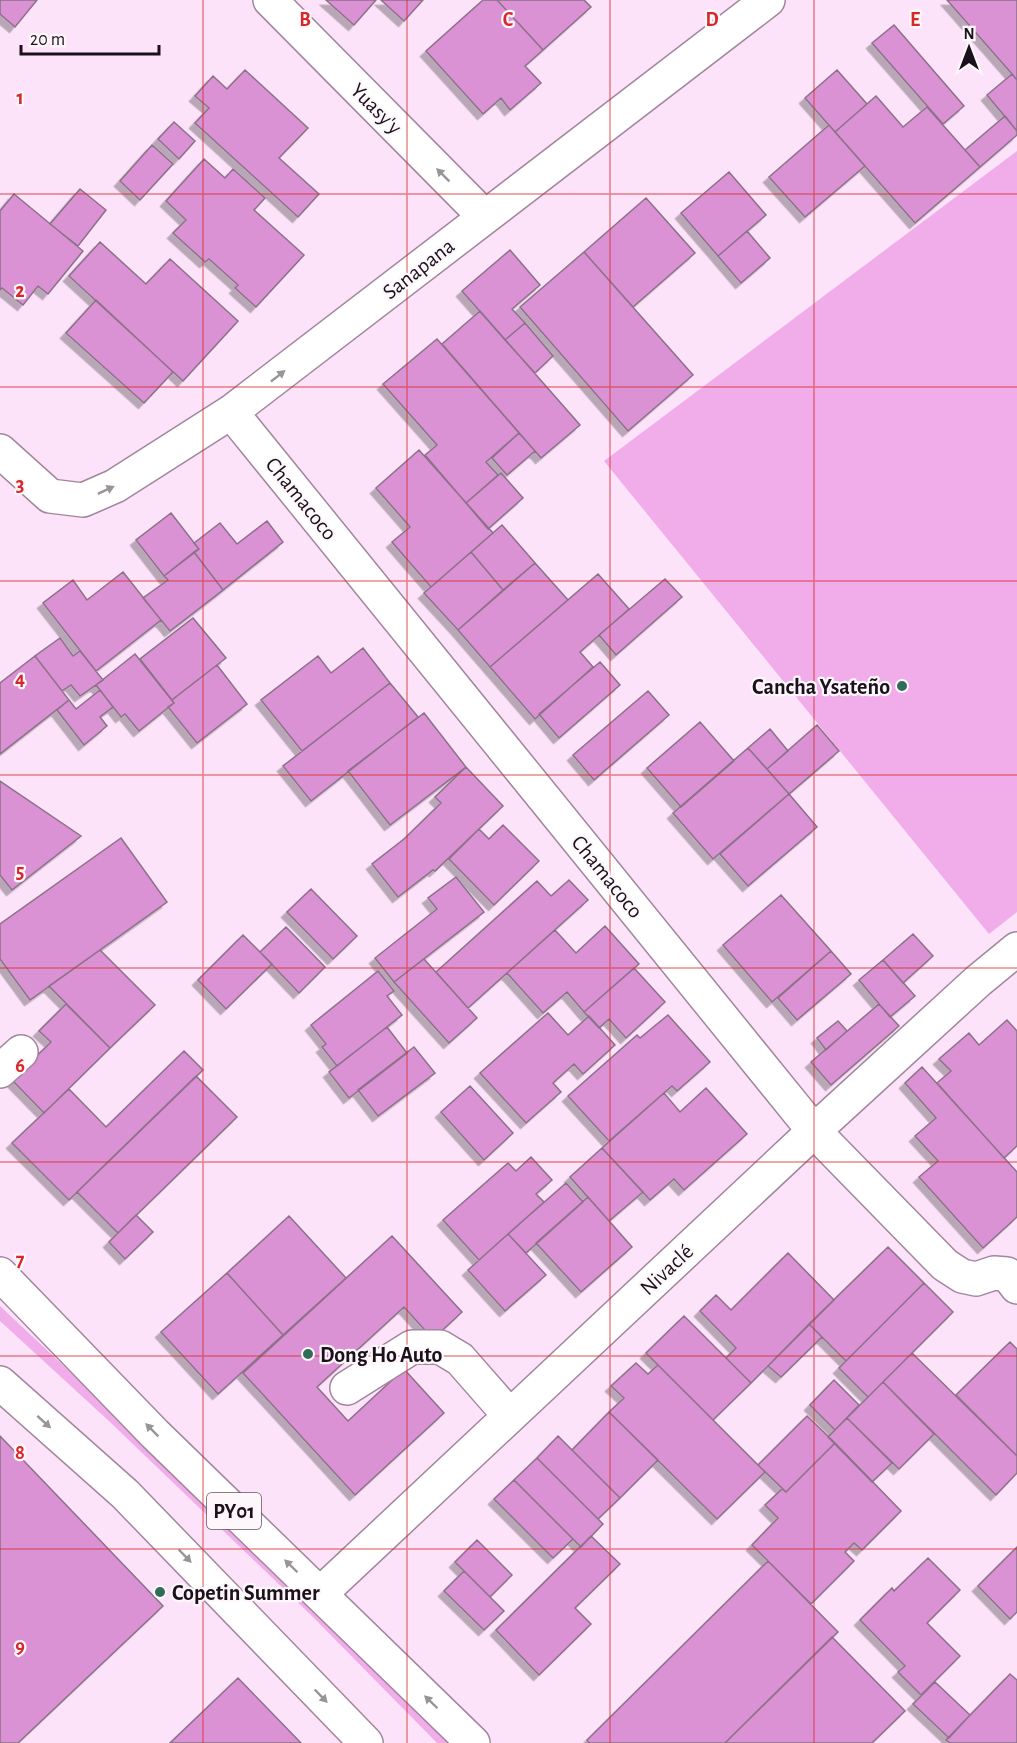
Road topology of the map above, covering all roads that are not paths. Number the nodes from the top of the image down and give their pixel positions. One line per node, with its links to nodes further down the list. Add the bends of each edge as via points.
1 (270, 0): 3 (main road, Yuasy'y, one-way to 1)
2 (768, 0): 3 (main road, Sanapana)
3 (485, 217): 4 (main road, Sanapana, one-way to 3)
4 (231, 412): 5 (main road, Sanapana, one-way to 4, via 51,496 83,500 115,486); 7 (main road, Chamacoco)
5 (0, 451)
6 (1017, 949): 7 (main road, Nivaclé)
7 (814, 1131): 9 (main road, Chamacoco, via 945,1265 962,1276 976,1279 994,1273); 12 (main road, Nivaclé)
8 (0, 1274): 13 (main road, PY01, one-way to 8, via 155,1434)
9 (1014, 1276)
10 (0, 1383): 14 (main road, one-way to 14, via 125,1494)
11 (347, 1388): 12 (main road, via 412,1347 440,1347 460,1359)
12 (510, 1416): 13 (main road, Nivaclé)
13 (320, 1594): 15 (main road, PY01, one-way to 13)
14 (366, 1743)
15 (473, 1743)

